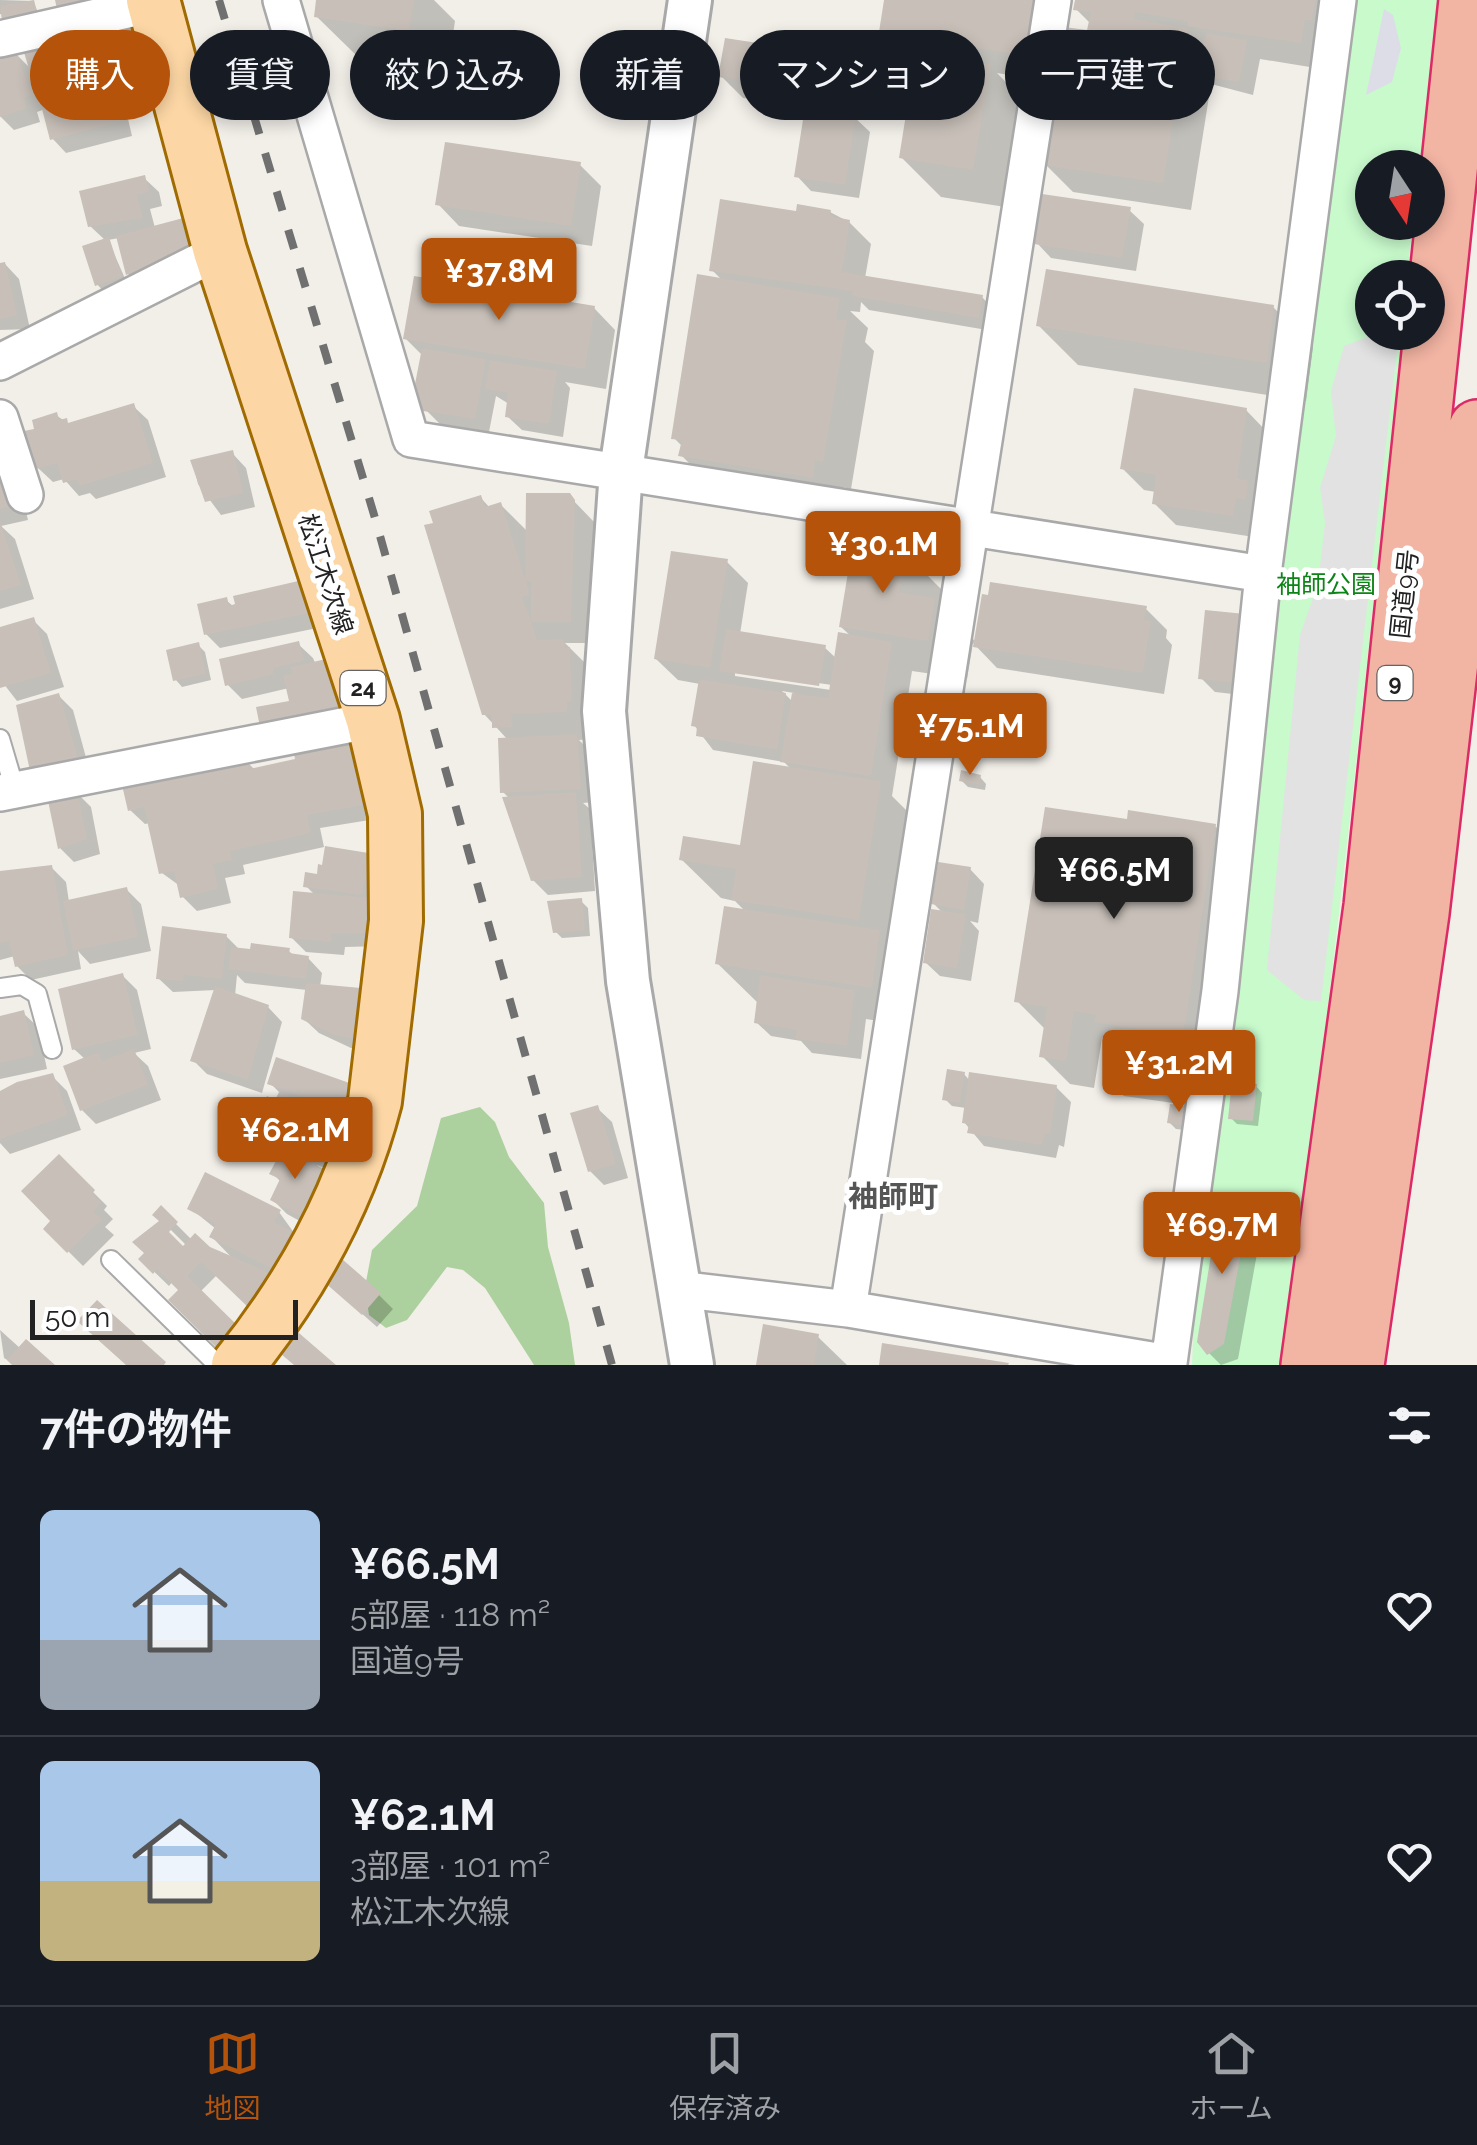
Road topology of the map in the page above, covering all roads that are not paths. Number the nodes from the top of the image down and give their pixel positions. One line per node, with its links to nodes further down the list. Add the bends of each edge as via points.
1 (281, 0): 12 (street, via 411,438)
2 (690, 0): 12 (street)
3 (1053, 0): 14 (street)
4 (1338, 0): 15 (street)
5 (1466, 0): 27 (highway, 国道9号 / 9, via 1372,906)
6 (153, 2): 7 (street); 8 (main road, 松江木次線 / 24)
7 (0, 39)
8 (220, 251): 9 (street); 16 (main road, 松江木次線 / 24)
9 (0, 362)
10 (0, 418): 13 (street)
11 (1477, 428): 28 (highway, 9, via 1421,913)
12 (621, 471): 14 (street); 22 (street, via 604,711 628,981)
13 (25, 495)
14 (967, 530): 15 (street); 23 (street)
15 (1263, 574): 23 (street, via 1220,991 1169,1363)
16 (374, 720): 18 (street); 25 (main road, 松江木次線 / 24, via 396,814 399,861 375,1101 304,1276)
17 (0, 738): 18 (lane)
18 (7, 791)
19 (0, 988): 20 (lane, via 22,984 37,994)
20 (52, 1050)
21 (111, 1260): 24 (lane)
22 (678, 1289): 23 (street); 26 (street)
23 (848, 1309)
24 (218, 1365)
25 (238, 1365)
26 (692, 1365)
27 (1309, 1365)
28 (1356, 1365)

